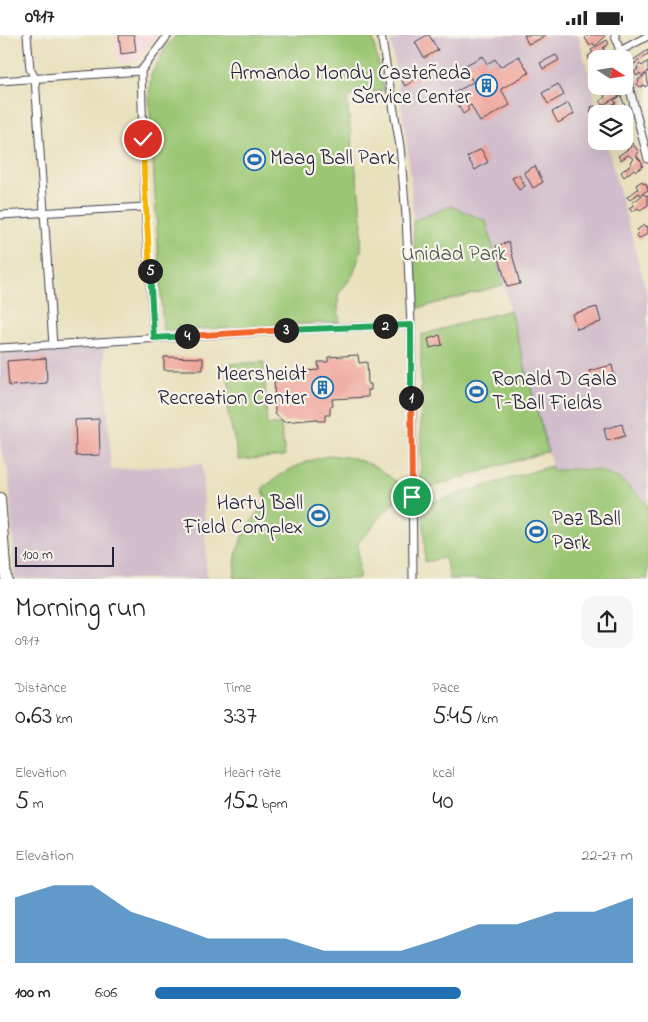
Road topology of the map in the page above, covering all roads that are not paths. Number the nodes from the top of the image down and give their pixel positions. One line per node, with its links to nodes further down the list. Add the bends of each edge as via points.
1 (27, 35): 9 (street, via 30,69)
2 (168, 35): 8 (street)
3 (381, 35): 16 (street, via 400,146)
4 (615, 35): 6 (street)
5 (648, 36): 7 (street)
6 (620, 50)
7 (628, 50)
8 (141, 71): 9 (street); 13 (street)
9 (36, 78): 10 (street); 14 (street)
10 (0, 81)
11 (631, 95): 12 (street)
12 (648, 159)
13 (145, 207): 14 (street); 17 (street)
14 (43, 211): 15 (street); 18 (street)
15 (0, 215)
16 (411, 325): 17 (street); 23 (street)
17 (154, 338): 18 (street)
18 (53, 345): 19 (street)
19 (0, 348)
20 (0, 499): 21 (street)
21 (3, 567): 22 (street)
22 (6, 579)
23 (413, 579)

